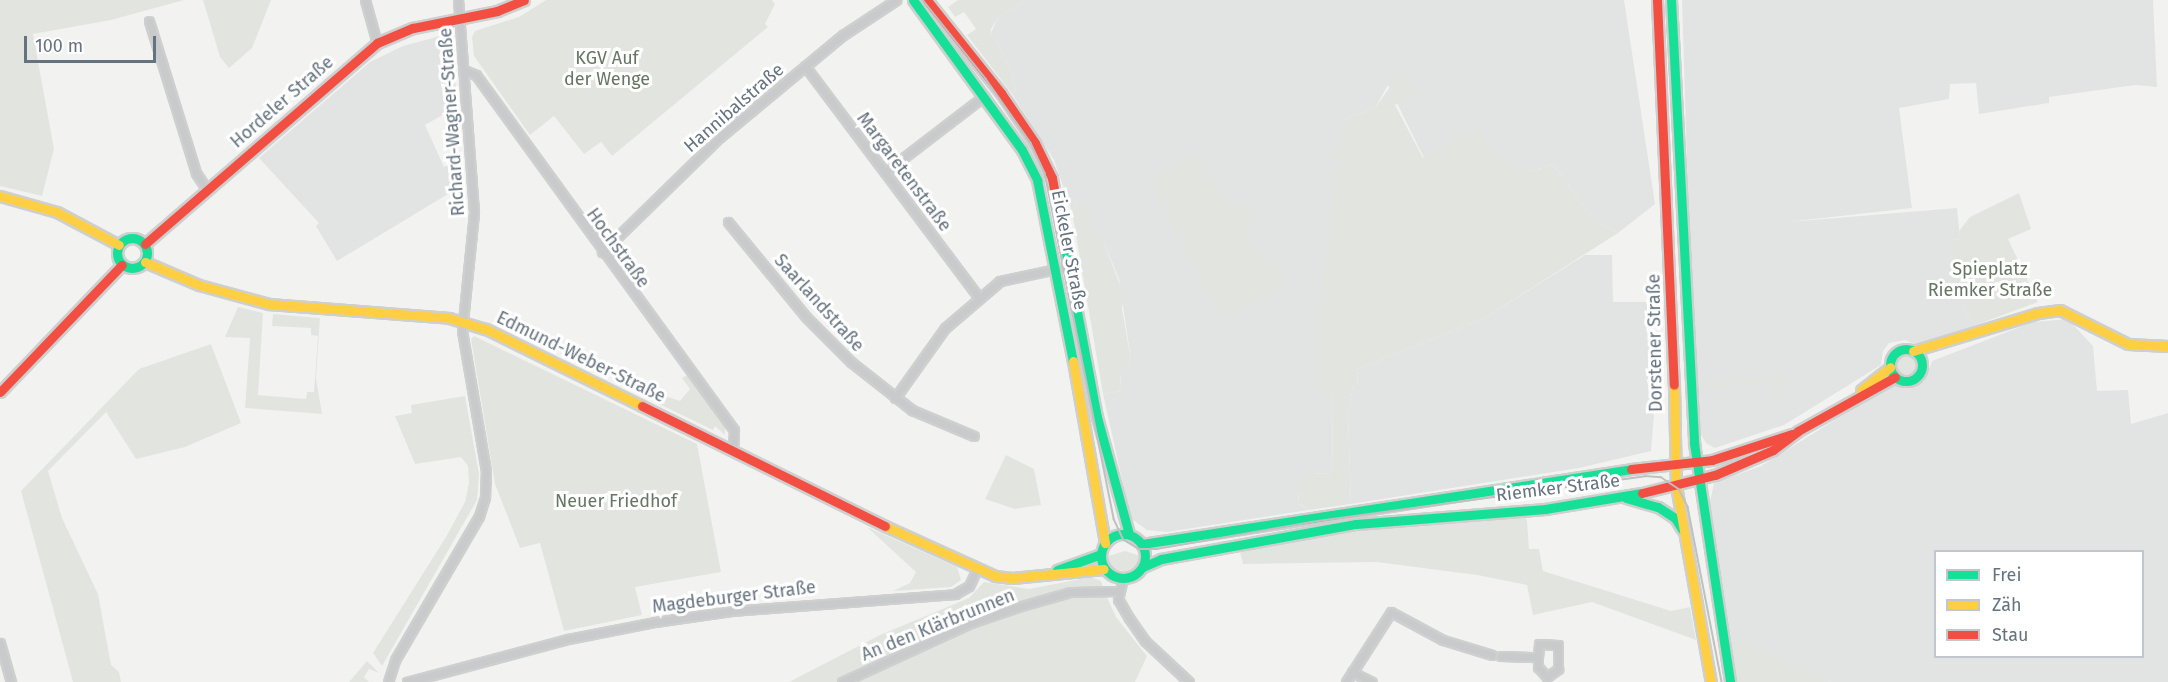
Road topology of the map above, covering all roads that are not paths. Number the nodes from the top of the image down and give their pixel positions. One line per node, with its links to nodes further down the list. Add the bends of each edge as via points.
1 (365, 0): 11 (street)
2 (458, 0): 9 (street, Richard-Wagner-Straße)
3 (524, 0): 9 (main road, Hordeler Straße)
4 (896, 0): 12 (street, Hannibalstraße)
5 (913, 0): 14 (main road, Eickeler Straße)
6 (927, 0): 24 (main road, Eickeler Straße, via 977,58 1041,153 1055,188)
7 (1657, 0): 41 (main road, Dorstener Straße, via 1672,303)
8 (1671, 0): 40 (main road, Dorstener Straße)
9 (459, 18): 11 (main road, Hordeler Straße, via 413,28); 13 (street, Richard-Wagner-Straße)
10 (149, 21): 16 (street, via 196,173)
11 (377, 43): 16 (main road, Hordeler Straße)
12 (805, 66): 15 (street, Margaretenstraße); 21 (street, Hannibalstraße, via 720,137)
13 (464, 70): 21 (street, Hochstraße, via 476,75); 27 (street, Richard-Wagner-Straße, via 474,212)
14 (984, 96): 15 (street); 25 (main road, Eickeler Straße, via 1035,174)
15 (885, 172): 26 (street, Margaretenstraße)
16 (207, 190): 19 (main road, Hordeler Straße)
17 (0, 196): 20 (main road, via 78,220)
18 (729, 222): 35 (street, Saarlandstraße, via 821,333)
19 (145, 244): 20 (main road, via 132,238); 22 (main road)
20 (119, 245): 23 (main road, via 117,256)
21 (602, 252): 39 (street, Hochstraße, via 734,430)
22 (145, 262): 23 (main road, via 135,268); 27 (main road, Edmund-Weber-Straße, via 200,285 269,304)
23 (122, 265): 34 (main road)
24 (1070, 266): 25 (street); 46 (main road, Eickeler Straße, via 1097,417)
25 (1056, 268): 26 (street, via 1007,277); 47 (main road, Eickeler Straße)
26 (979, 298): 35 (street, via 933,342)
27 (462, 321): 39 (main road, Edmund-Weber-Straße); 64 (street, Richard-Wagner-Straße, via 486,471 485,496 479,516 394,660)
28 (1941, 345): 29 (main road, via 2032,315 2060,310 2128,344); 30 (main road); 31 (main road)
29 (2168, 346)
30 (1913, 351): 31 (main road); 32 (main road, via 1897,352)
31 (1921, 363): 33 (main road, via 1914,379)
32 (1890, 368): 33 (main road); 36 (main road, Riemker Straße)
33 (1895, 377): 36 (main road, Riemker Straße)
34 (0, 392)
35 (895, 398): 38 (street, Saarlandstraße, via 912,410)
36 (1848, 402): 37 (main road, Riemker Straße)
37 (1794, 433): 40 (main road, Riemker Straße); 42 (main road, Riemker Straße, via 1773,450)
38 (974, 436)
39 (733, 450): 51 (main road, Edmund-Weber-Straße)
40 (1696, 462): 41 (main road, Riemker Straße); 42 (main road, Dorstener Straße)
41 (1674, 464): 43 (main road, Dorstener Straße); 48 (main road, Riemker Straße)
42 (1699, 480): 43 (main road, Riemker Straße); 71 (main road, Dorstener Straße)
43 (1676, 486): 44 (main road, Riemker Straße); 45 (main road, Dorstener Straße)
44 (1621, 497): 45 (main road, via 1658,507 1675,518); 50 (main road, Riemker Straße, via 1537,510 1375,521 1161,559)
45 (1682, 529): 70 (main road, Dorstener Straße)
46 (1129, 534): 47 (main road, via 1114,535); 48 (main road)
47 (1105, 543): 49 (main road)
48 (1142, 544): 50 (main road)
49 (1101, 554): 52 (main road); 53 (main road)
50 (1143, 567): 54 (main road)
51 (977, 569): 53 (main road, via 1012,578); 65 (street, Magdeburger Straße, via 969,586 955,594 674,619 568,639)
52 (1104, 569): 53 (main road); 54 (main road)
53 (1055, 572)
54 (1123, 578): 55 (street)
55 (1117, 591): 66 (street, An den Klärbrunnen, via 1070,592 1018,607 971,623); 67 (street, via 1137,632)
56 (0, 643): 60 (street)
57 (1492, 655): 61 (street, via 1443,640 1391,612)
58 (1501, 656): 59 (street)
59 (1538, 657): 62 (street, via 1538,667); 62 (street, via 1539,644 1558,645 1558,669)
60 (4, 672): 63 (street)
61 (1352, 672): 68 (street); 69 (street)
62 (1547, 680)
63 (11, 682)
64 (388, 682)
65 (407, 682)
66 (842, 682)
67 (1189, 682)
68 (1346, 682)
69 (1372, 682)
70 (1711, 682)
71 (1730, 682)

